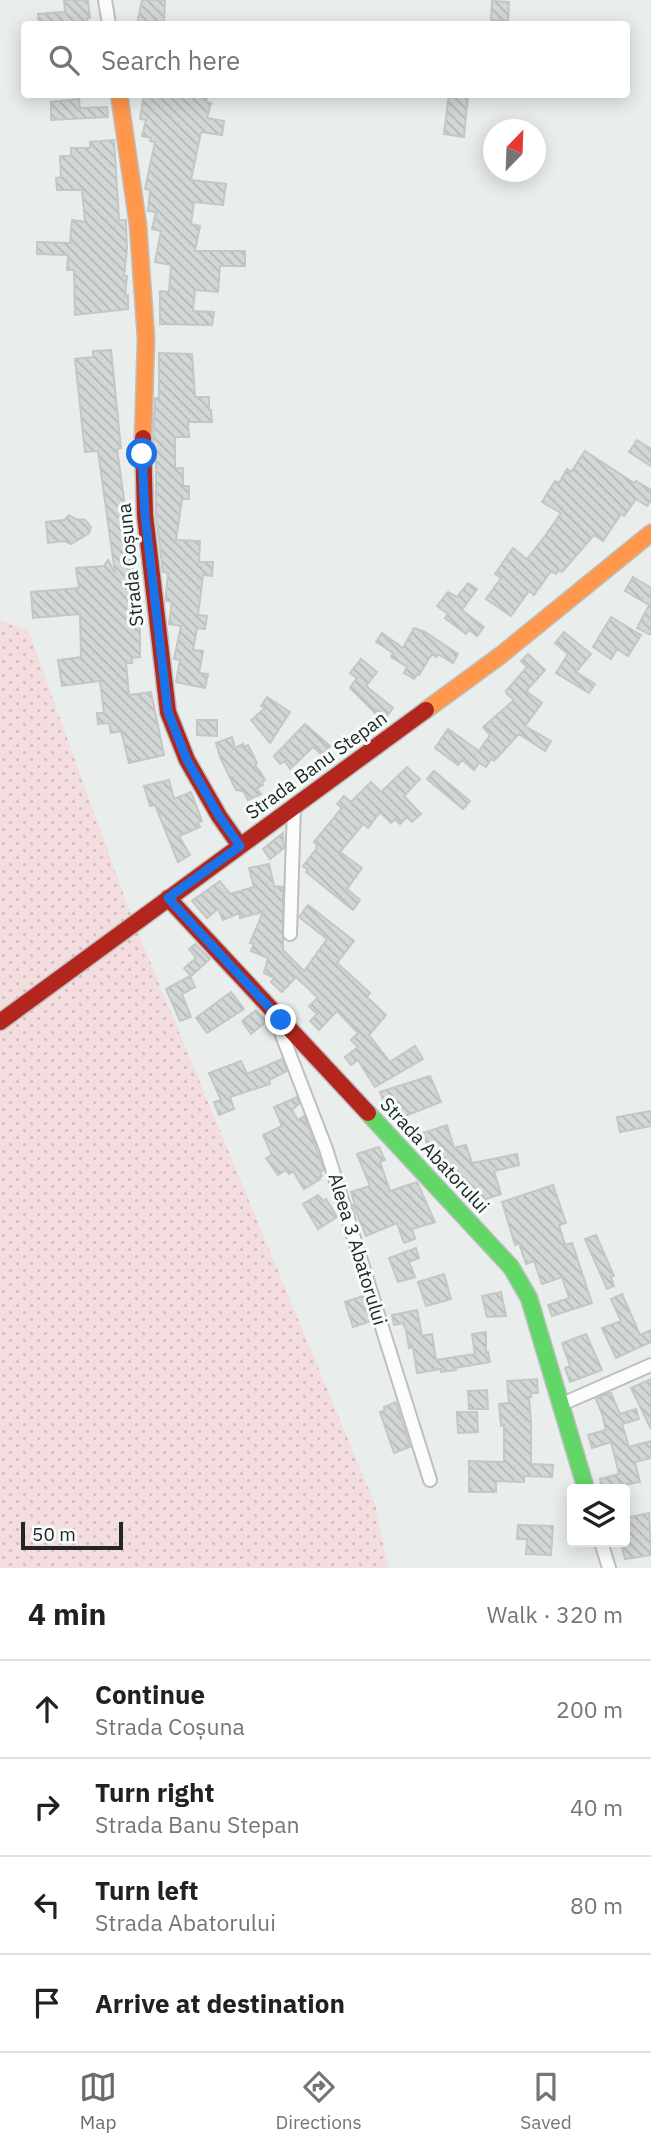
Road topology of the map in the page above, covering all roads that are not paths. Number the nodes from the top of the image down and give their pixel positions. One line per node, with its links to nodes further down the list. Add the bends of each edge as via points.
1 (105, 0): 2 (street)
2 (108, 21)
3 (119, 98): 6 (street, Strada Coșuna, via 138,225 146,338 145,515 168,712 187,760)
4 (651, 533): 5 (street, Strada Banu Stepan, via 501,655)
5 (294, 806): 6 (street, Strada Banu Stepan); 8 (street)
6 (240, 846): 7 (street, Strada Banu Stepan)
7 (168, 898): 9 (street, Strada Abatorului); 10 (street, Strada Banu Stepan)
8 (290, 934)
9 (281, 1020): 12 (street, Strada Abatorului, via 510,1267 530,1298); 13 (street, Aleea 3 Abatorului, via 282,1035 326,1149)
10 (0, 1022)
11 (651, 1365): 12 (street)
12 (562, 1404): 14 (street, Strada Abatorului)
13 (430, 1480)
14 (585, 1484)
15 (603, 1547): 16 (street)
16 (609, 1568)

